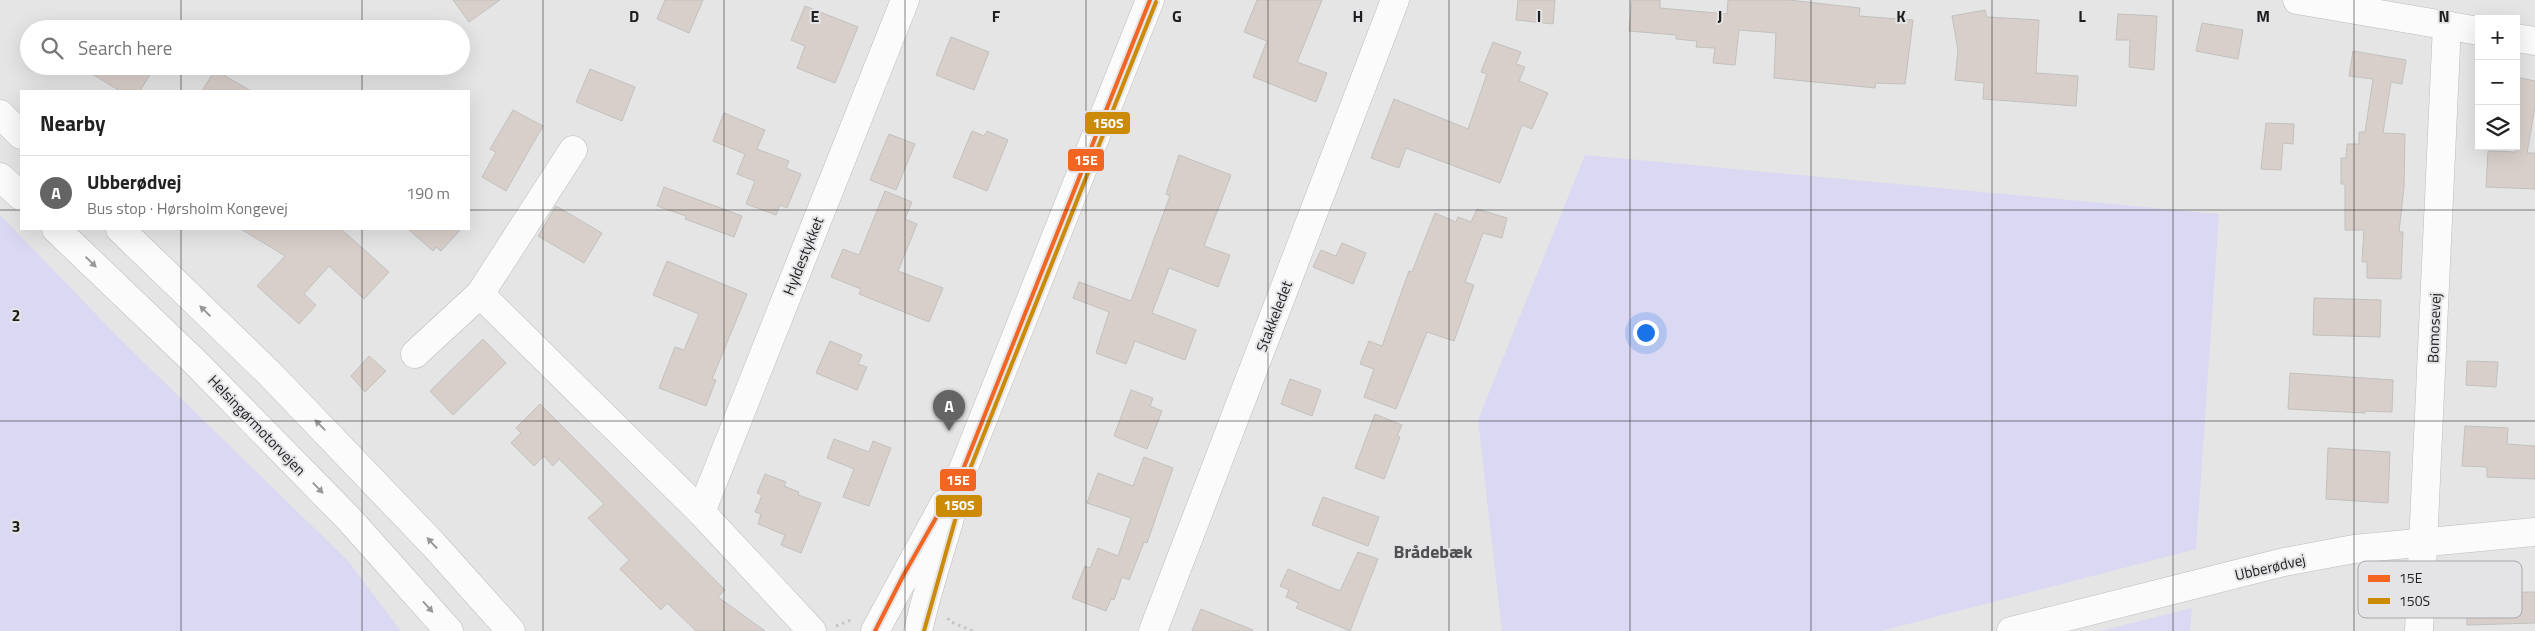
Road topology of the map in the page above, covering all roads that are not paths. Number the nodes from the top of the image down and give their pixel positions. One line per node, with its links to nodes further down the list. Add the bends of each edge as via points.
1 (905, 0): 19 (main road, Hyldestykket)
2 (1150, 0): 18 (main road)
3 (1395, 0): 29 (main road, Stakkeledet)
4 (2297, 0): 5 (main road)
5 (2447, 25): 6 (main road); 21 (main road, Bomosevej)
6 (2475, 30)
7 (2520, 39): 8 (main road)
8 (2535, 42)
9 (0, 114): 10 (main road)
10 (20, 133)
11 (572, 150): 16 (main road)
12 (0, 177): 13 (main road)
13 (20, 195)
14 (57, 230): 24 (main road, Helsingørmotorvejen, one-way to 24, via 198,364 349,519)
15 (121, 230): 25 (main road, one-way to 15, via 433,544 269,373)
16 (480, 294): 17 (main road); 19 (main road)
17 (415, 354)
18 (962, 472): 27 (main road); 28 (main road, via 952,518 928,588)
19 (701, 512): 26 (main road)
20 (2535, 532): 21 (main road, Ubberødvej)
21 (2425, 541): 22 (main road, Bomosevej); 30 (main road, Ubberødvej, via 2354,549 2284,562)
22 (2424, 561)
23 (2420, 618): 31 (main road, Bomosevej)
24 (449, 631)
25 (511, 631)
26 (812, 631)
27 (875, 631)
28 (918, 631)
29 (1152, 631)
30 (2010, 631)
31 (2419, 631)

